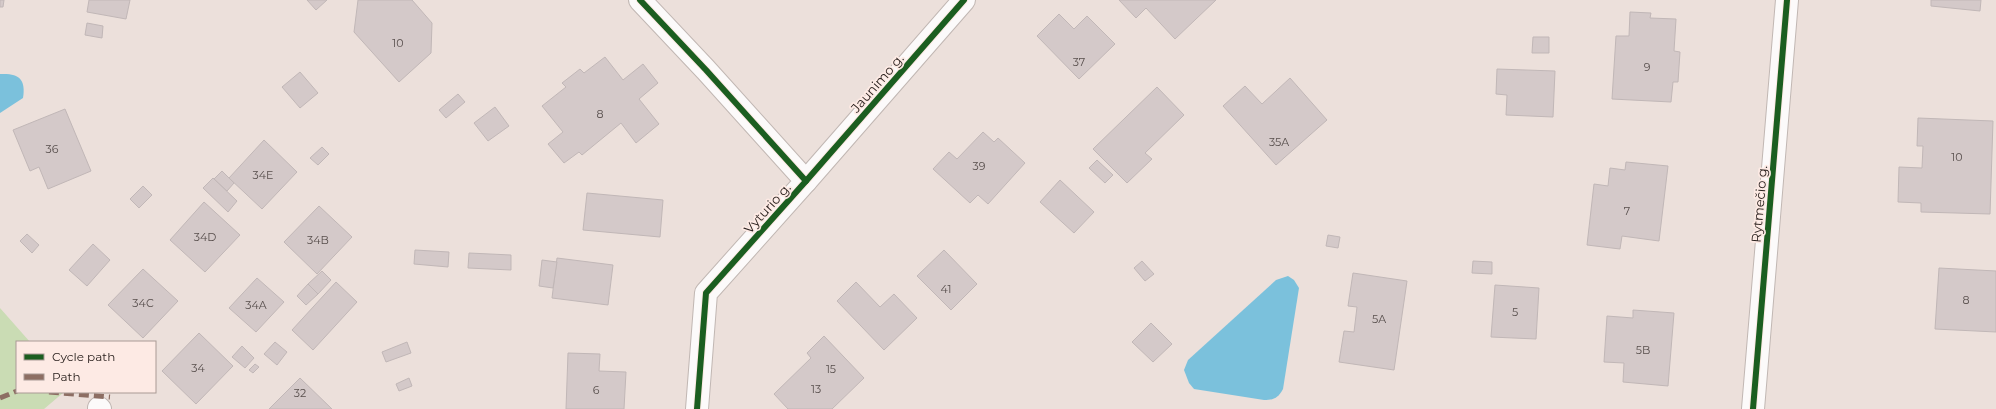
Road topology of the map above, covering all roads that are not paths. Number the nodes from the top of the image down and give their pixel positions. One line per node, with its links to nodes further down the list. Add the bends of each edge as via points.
1 (640, 0): 4 (street, Vyturio g.)
2 (964, 0): 4 (street, Jaunimo g.)
3 (1787, 0): 6 (street, Rytmečio g.)
4 (806, 181): 5 (street, Vyturio g., via 706,293)
5 (696, 409)
6 (1753, 409)

